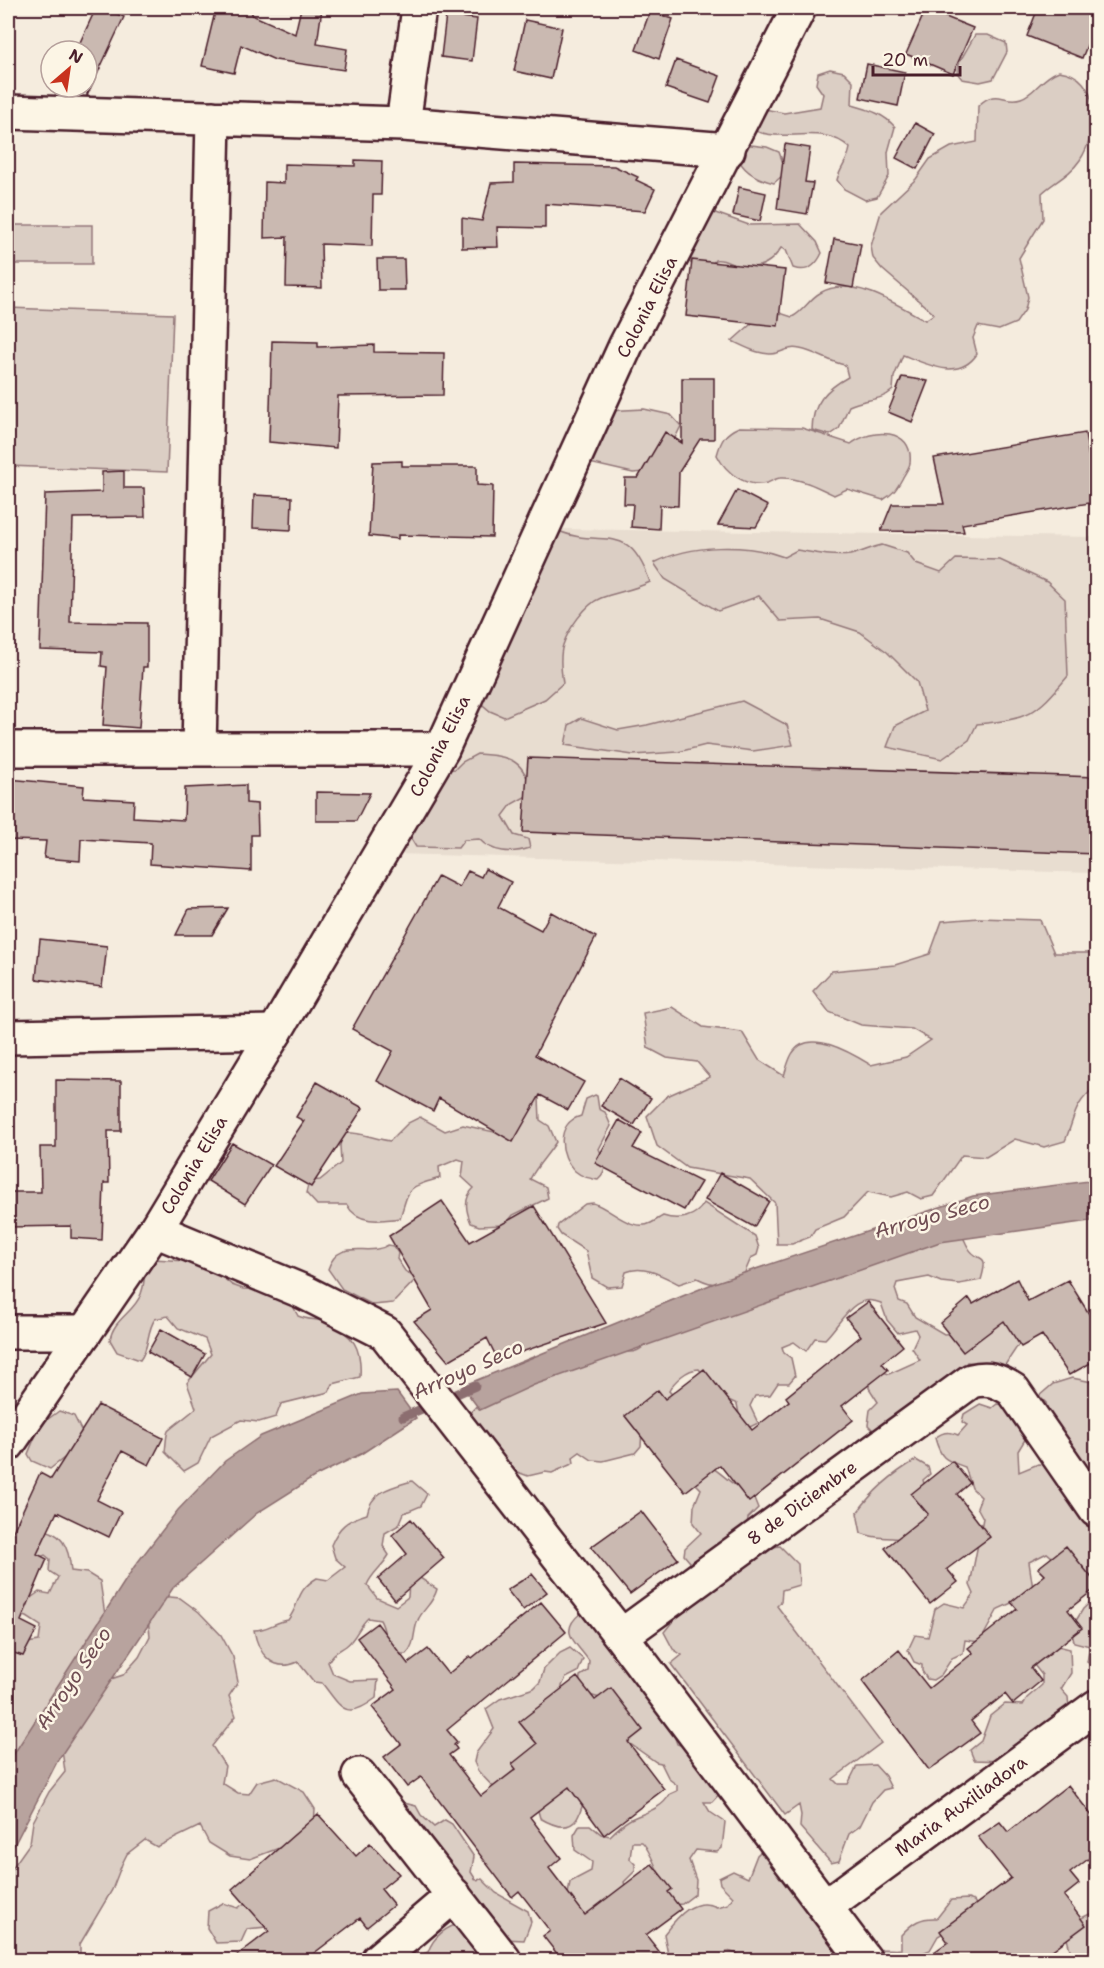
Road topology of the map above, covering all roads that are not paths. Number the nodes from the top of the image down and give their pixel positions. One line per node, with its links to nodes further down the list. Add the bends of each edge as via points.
1 (419, 8): 5 (street)
2 (799, 8): 6 (street, Colonia Elisa)
3 (8, 112): 4 (street)
4 (213, 118): 5 (street); 8 (street)
5 (403, 124): 6 (street)
6 (728, 150): 9 (street, Colonia Elisa, via 626,345)
7 (8, 748): 8 (street)
8 (199, 749): 9 (street)
9 (442, 749): 10 (street, Colonia Elisa)
10 (275, 1032): 11 (street); 12 (street, Colonia Elisa)
11 (8, 1037)
12 (155, 1230): 14 (street, Colonia Elisa); 17 (street, via 304,1292 385,1333)
13 (8, 1332): 14 (street)
14 (85, 1332): 15 (street, Colonia Elisa)
15 (8, 1444)
16 (1096, 1510): 17 (street, 8 de Diciembre, via 1013,1390 998,1380 970,1381)
17 (621, 1636): 21 (street)
18 (1096, 1707): 21 (street, Maria Auxiliadora)
19 (359, 1775): 20 (street)
20 (454, 1895): 22 (street); 23 (street)
21 (826, 1906): 24 (street)
22 (378, 1960)
23 (504, 1960)
24 (865, 1960)

